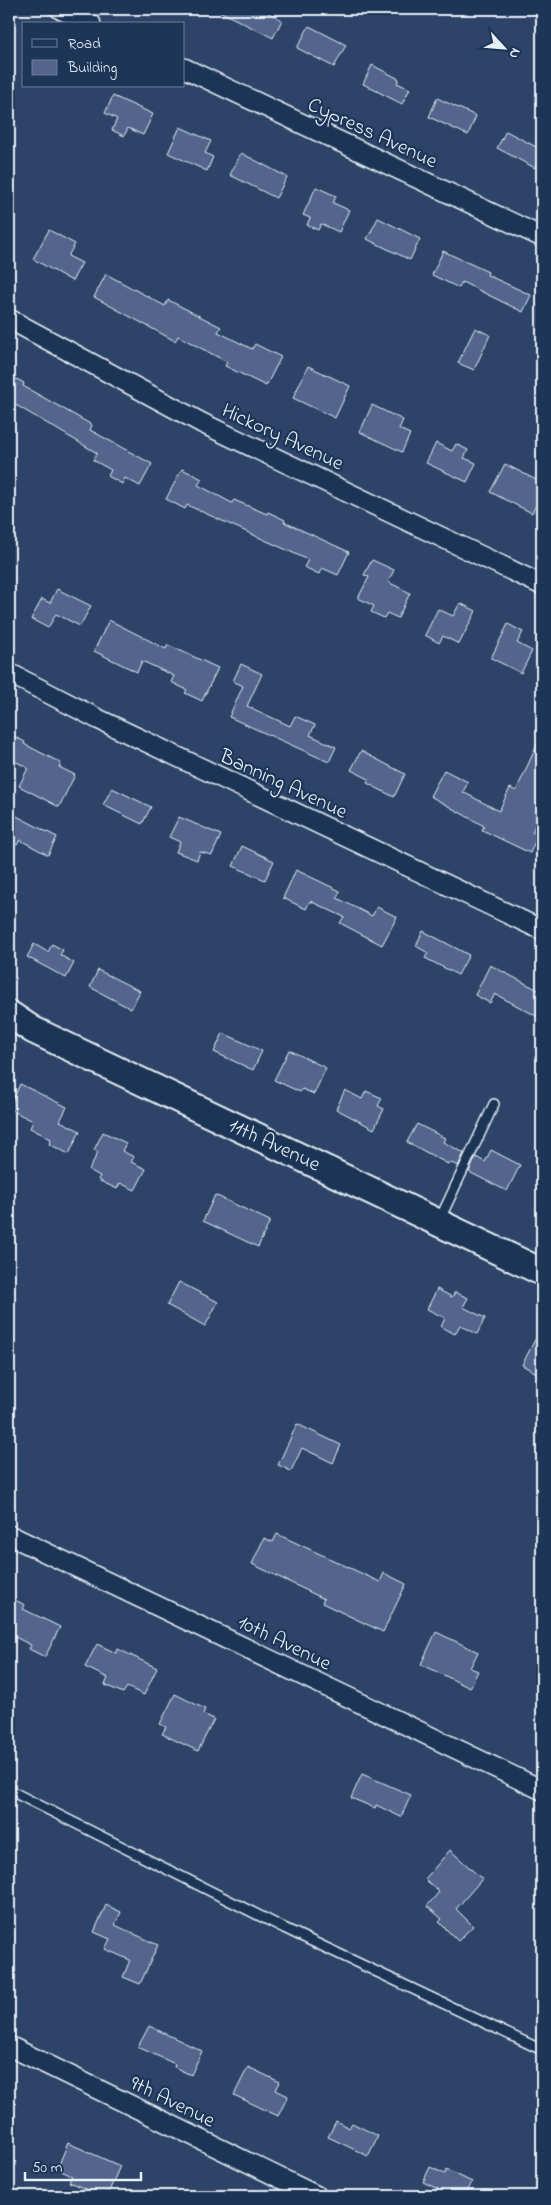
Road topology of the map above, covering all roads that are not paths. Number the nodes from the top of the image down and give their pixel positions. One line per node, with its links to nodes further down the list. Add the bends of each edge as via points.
1 (60, 9): 2 (street)
2 (87, 22)
3 (185, 68): 4 (street, Cypress Avenue)
4 (542, 237)
5 (9, 319): 6 (street, Hickory Avenue, via 202,423)
6 (542, 584)
7 (9, 673): 8 (street, Banning Avenue, via 98,719)
8 (542, 930)
9 (9, 1014): 11 (main road, 11th Avenue, via 33,1030)
10 (494, 1104): 11 (lane)
11 (438, 1222): 12 (main road, 11th Avenue)
12 (542, 1272)
13 (9, 1535): 15 (street, 10th Avenue)
14 (9, 1790): 17 (lane, via 284,1928)
15 (542, 1790)
16 (9, 2046): 18 (street, 9th Avenue)
17 (542, 2050)
18 (317, 2196)

